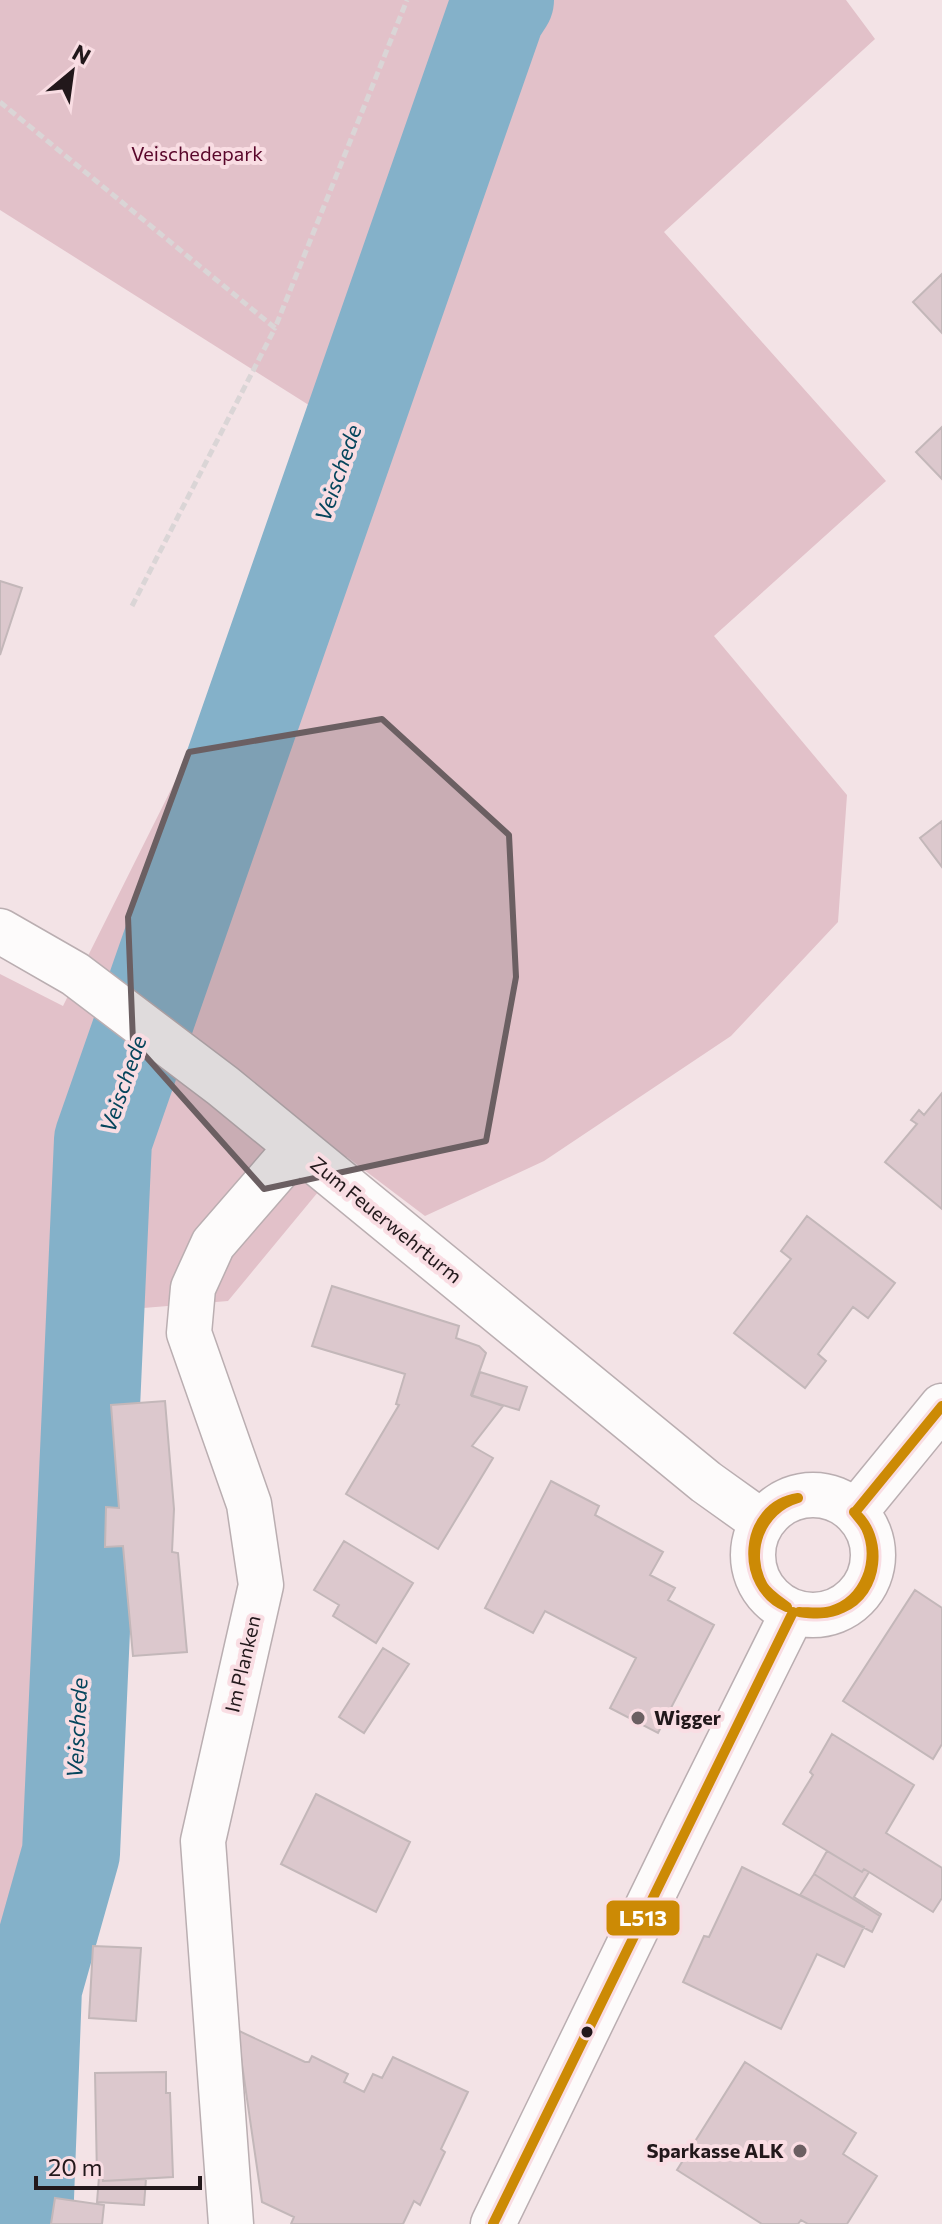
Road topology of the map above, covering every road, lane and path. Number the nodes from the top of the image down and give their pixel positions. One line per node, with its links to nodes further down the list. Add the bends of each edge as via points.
1 (407, 0): 3 (path)
2 (0, 102): 3 (path)
3 (275, 328): 4 (path)
4 (132, 606)
5 (0, 931): 6 (street, Zum Feuerwehrturm, via 75,974)
6 (297, 1147): 9 (street, Zum Feuerwehrturm, via 698,1476); 11 (street, Im Planken, via 213,1244 193,1288 189,1333 249,1504 261,1585 203,1841)
7 (942, 1406): 8 (street)
8 (856, 1511): 9 (street, via 838,1499 804,1495 773,1509); 10 (street, via 874,1547 866,1587 834,1612)
9 (762, 1522): 10 (street, via 752,1556 755,1574 775,1602)
10 (793, 1612): 12 (street)
11 (231, 2224)
12 (493, 2224)

